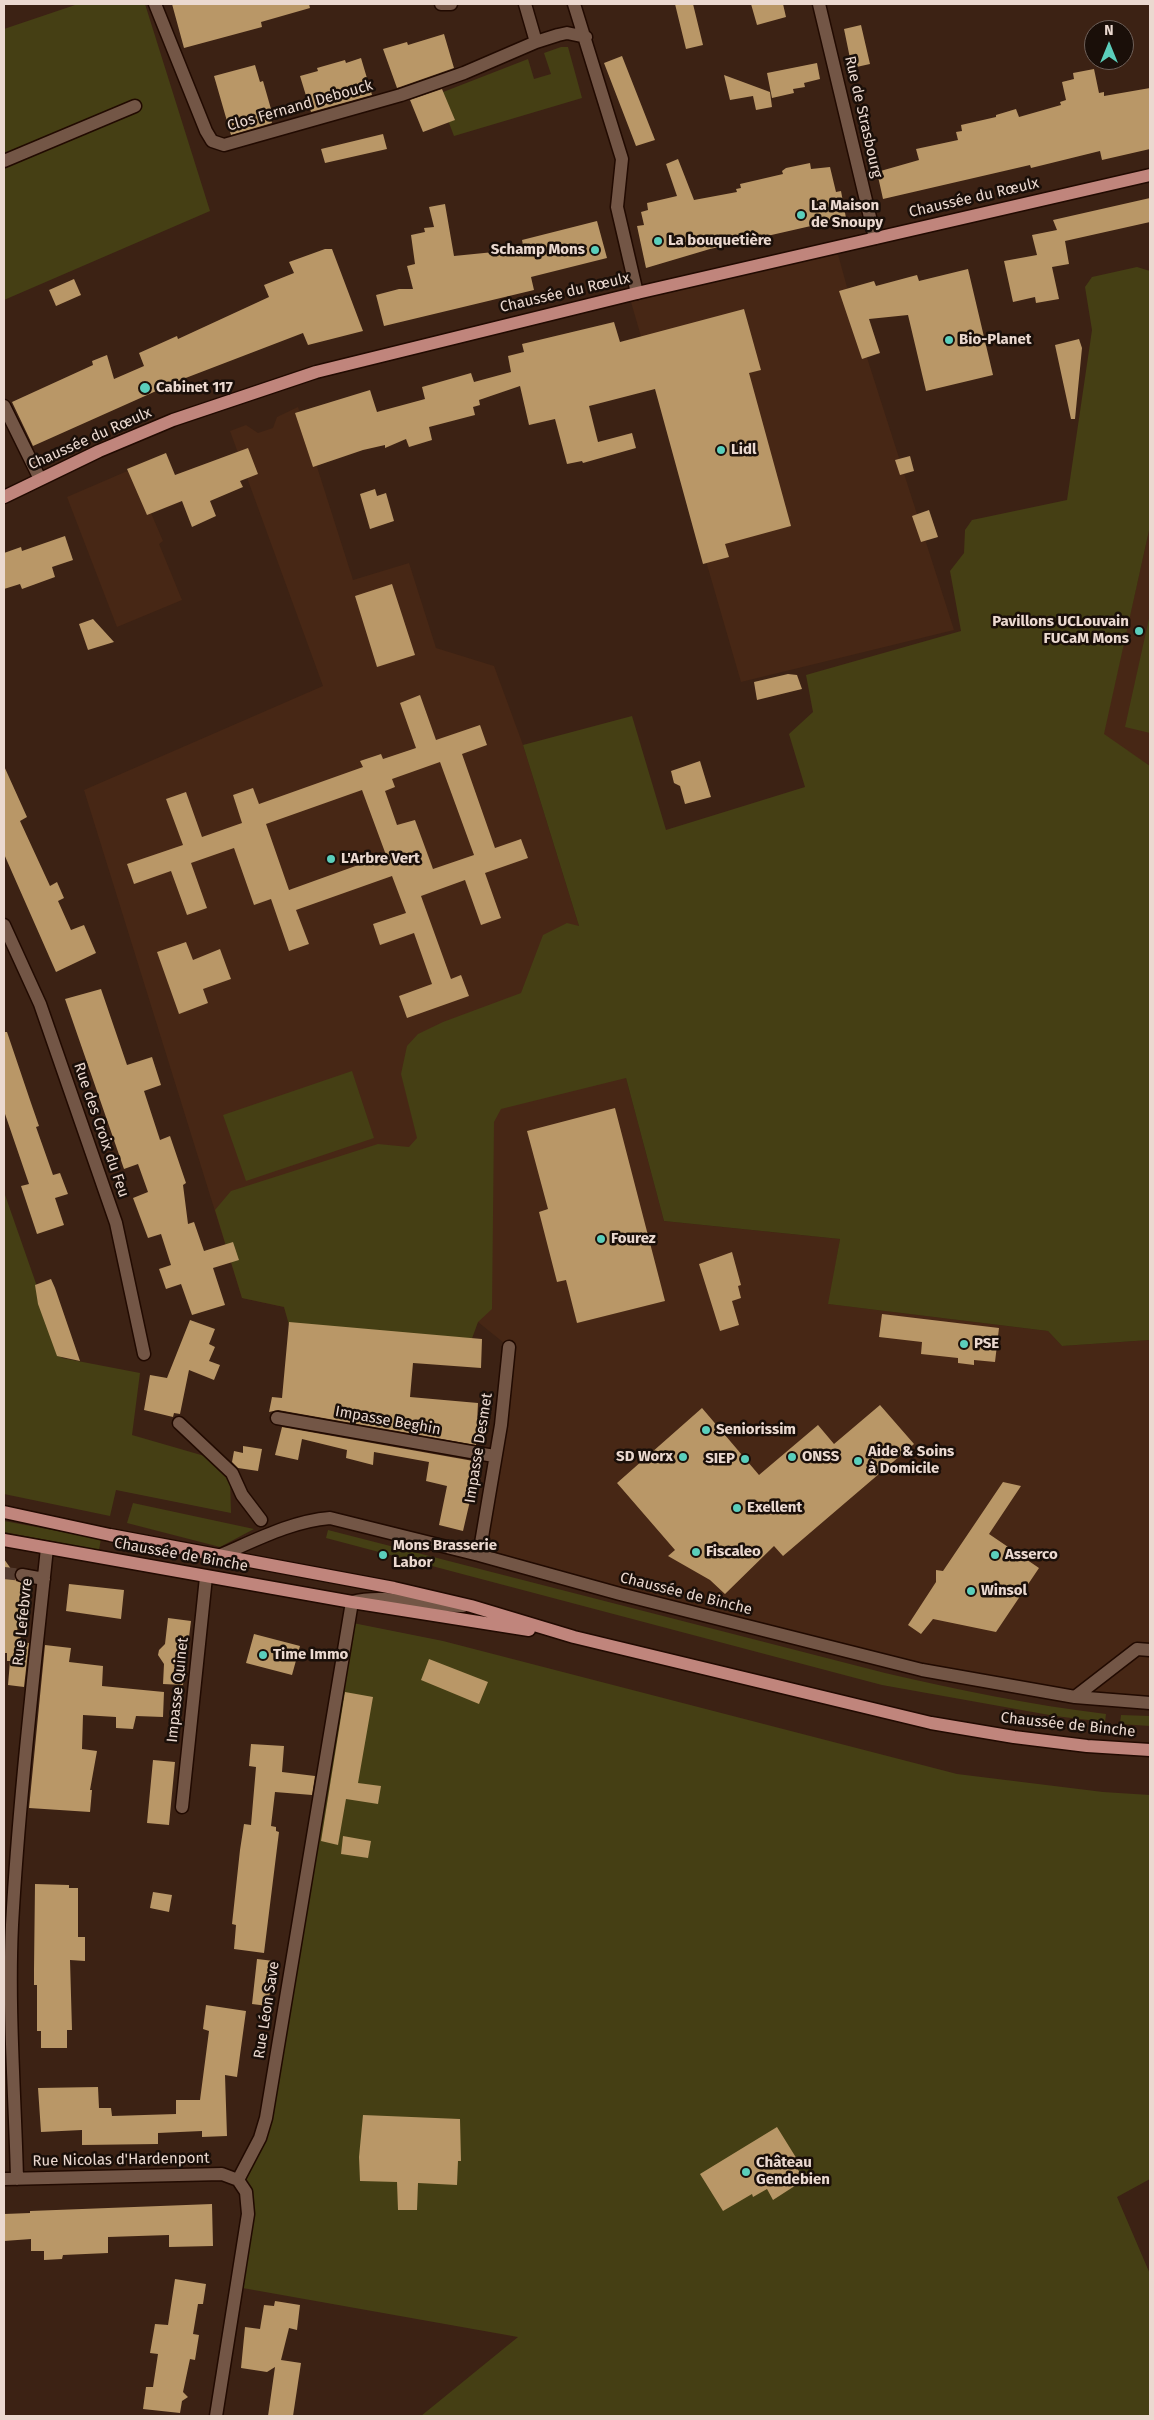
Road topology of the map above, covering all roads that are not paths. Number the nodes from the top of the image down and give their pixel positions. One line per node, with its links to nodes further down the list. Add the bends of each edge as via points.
1 (155, 4): 8 (street, Clos Fernand Debouck, via 206,132 212,141 224,145 401,95 464,73)
2 (441, 4): 3 (street)
3 (450, 4)
4 (525, 4): 8 (street)
5 (574, 4): 7 (street)
6 (819, 4): 12 (street, Rue de Strasbourg)
7 (586, 37): 8 (street, Clos Fernand Debouck, via 567,33); 13 (street, via 622,159 617,207)
8 (536, 42)
9 (135, 106): 10 (street)
10 (4, 161)
11 (1150, 175): 12 (main road, Chaussée du Rœulx)
12 (875, 238): 13 (main road, Chaussée du Rœulx)
13 (637, 292): 15 (main road, Chaussée du Rœulx, via 373,356 249,393 173,420)
14 (4, 406): 15 (street)
15 (40, 479): 16 (main road, Chaussée du Rœulx)
16 (4, 497)
17 (4, 925): 19 (street, Rue des Croix du Feu, via 40,1004 116,1223)
18 (509, 1347): 22 (street, Impasse Desmet, via 501,1425)
19 (144, 1354)
20 (277, 1418): 22 (street, Impasse Beghin)
21 (179, 1423): 24 (street, via 232,1473 242,1495)
22 (494, 1456): 28 (street, Impasse Desmet)
23 (4, 1512): 27 (main road, Chaussée de Binche)
24 (261, 1520)
25 (4, 1540): 26 (main road, Chaussée de Binche)
26 (47, 1548): 30 (main road, Chaussée de Binche); 31 (street, Rue Lefebvre)
27 (221, 1555): 28 (street, Chaussée de Binche, via 278,1531 311,1520 330,1518); 33 (main road, Chaussée de Binche)
28 (479, 1555): 36 (street, Chaussée de Binche, via 922,1670)
29 (22, 1575): 31 (street)
30 (206, 1577): 32 (main road, Chaussée de Binche); 39 (street, Impasse Quinet)
31 (44, 1579): 41 (street, Rue Lefebvre, via 20,1806 12,1925)
32 (352, 1602): 33 (street, Chaussée de Binche, via 370,1598 438,1607); 34 (main road, Chaussée de Binche); 42 (street, Rue Léon Save, via 266,2118 260,2138)
33 (470, 1606): 34 (main road, Chaussée de Binche)
34 (574, 1637): 38 (main road, Chaussée de Binche, via 931,1723 1032,1740)
35 (1150, 1650): 36 (street, via 1137,1649)
36 (1075, 1697): 37 (street, Chaussée de Binche)
37 (1150, 1703)
38 (1150, 1750)
39 (182, 1807)
40 (4, 2179): 41 (street, Rue Nicolas d'Hardenpont)
41 (17, 2179): 42 (street, Rue Nicolas d'Hardenpont, via 222,2174)
42 (238, 2180): 43 (street, via 246,2192 248,2214)
43 (216, 2416)

